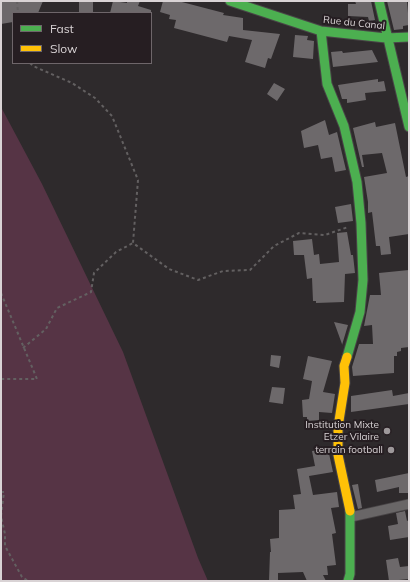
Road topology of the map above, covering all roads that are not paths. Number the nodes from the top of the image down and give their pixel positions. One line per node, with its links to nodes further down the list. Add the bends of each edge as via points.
1 (230, 1): 3 (street, Rue du Canal)
2 (379, 1): 5 (street)
3 (321, 31): 5 (street, Rue du Canal); 8 (street, via 327,84 344,126 357,182 361,224 363,280 360,312 344,366 345,383 338,427 338,455)
4 (409, 37): 5 (street, Rue du Canal)
5 (386, 38): 6 (street)
6 (409, 127)
7 (409, 504): 8 (street)
8 (351, 517): 9 (street)
9 (348, 581)

